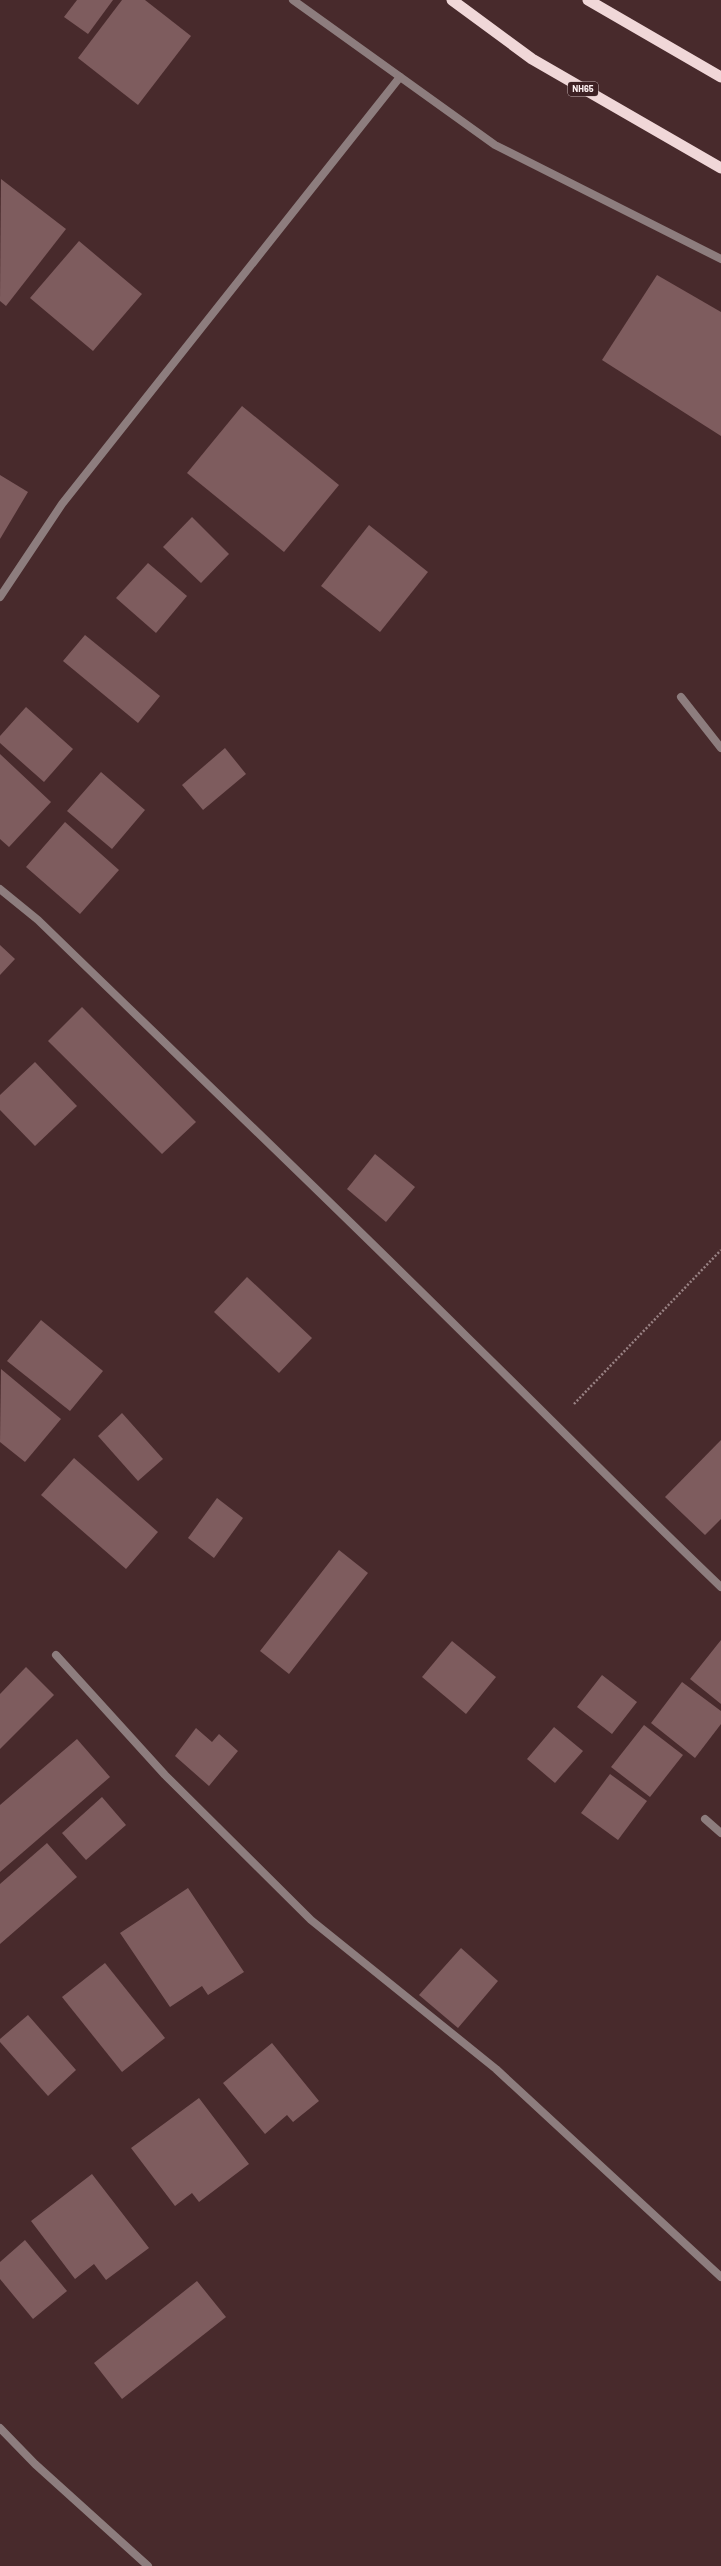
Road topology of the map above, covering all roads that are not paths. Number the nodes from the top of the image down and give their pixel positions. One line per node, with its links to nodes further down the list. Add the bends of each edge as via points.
1 (293, 0): 4 (street)
2 (452, 0): 6 (highway, NH65, via 532,59)
3 (588, 0): 5 (highway)
4 (400, 77): 7 (street, via 495,145); 8 (street, via 62,504)
5 (721, 77)
6 (721, 168)
7 (721, 259)
8 (0, 597)
9 (681, 697): 10 (street)
10 (721, 748)
11 (0, 889): 12 (street, via 38,920 260,1134)
12 (721, 1587)
13 (56, 1655): 16 (street, via 165,1776 311,1920 496,2069)
14 (705, 1819): 15 (street)
15 (721, 1833)
16 (721, 2277)
17 (0, 2428): 18 (street, via 35,2464)
18 (148, 2566)

